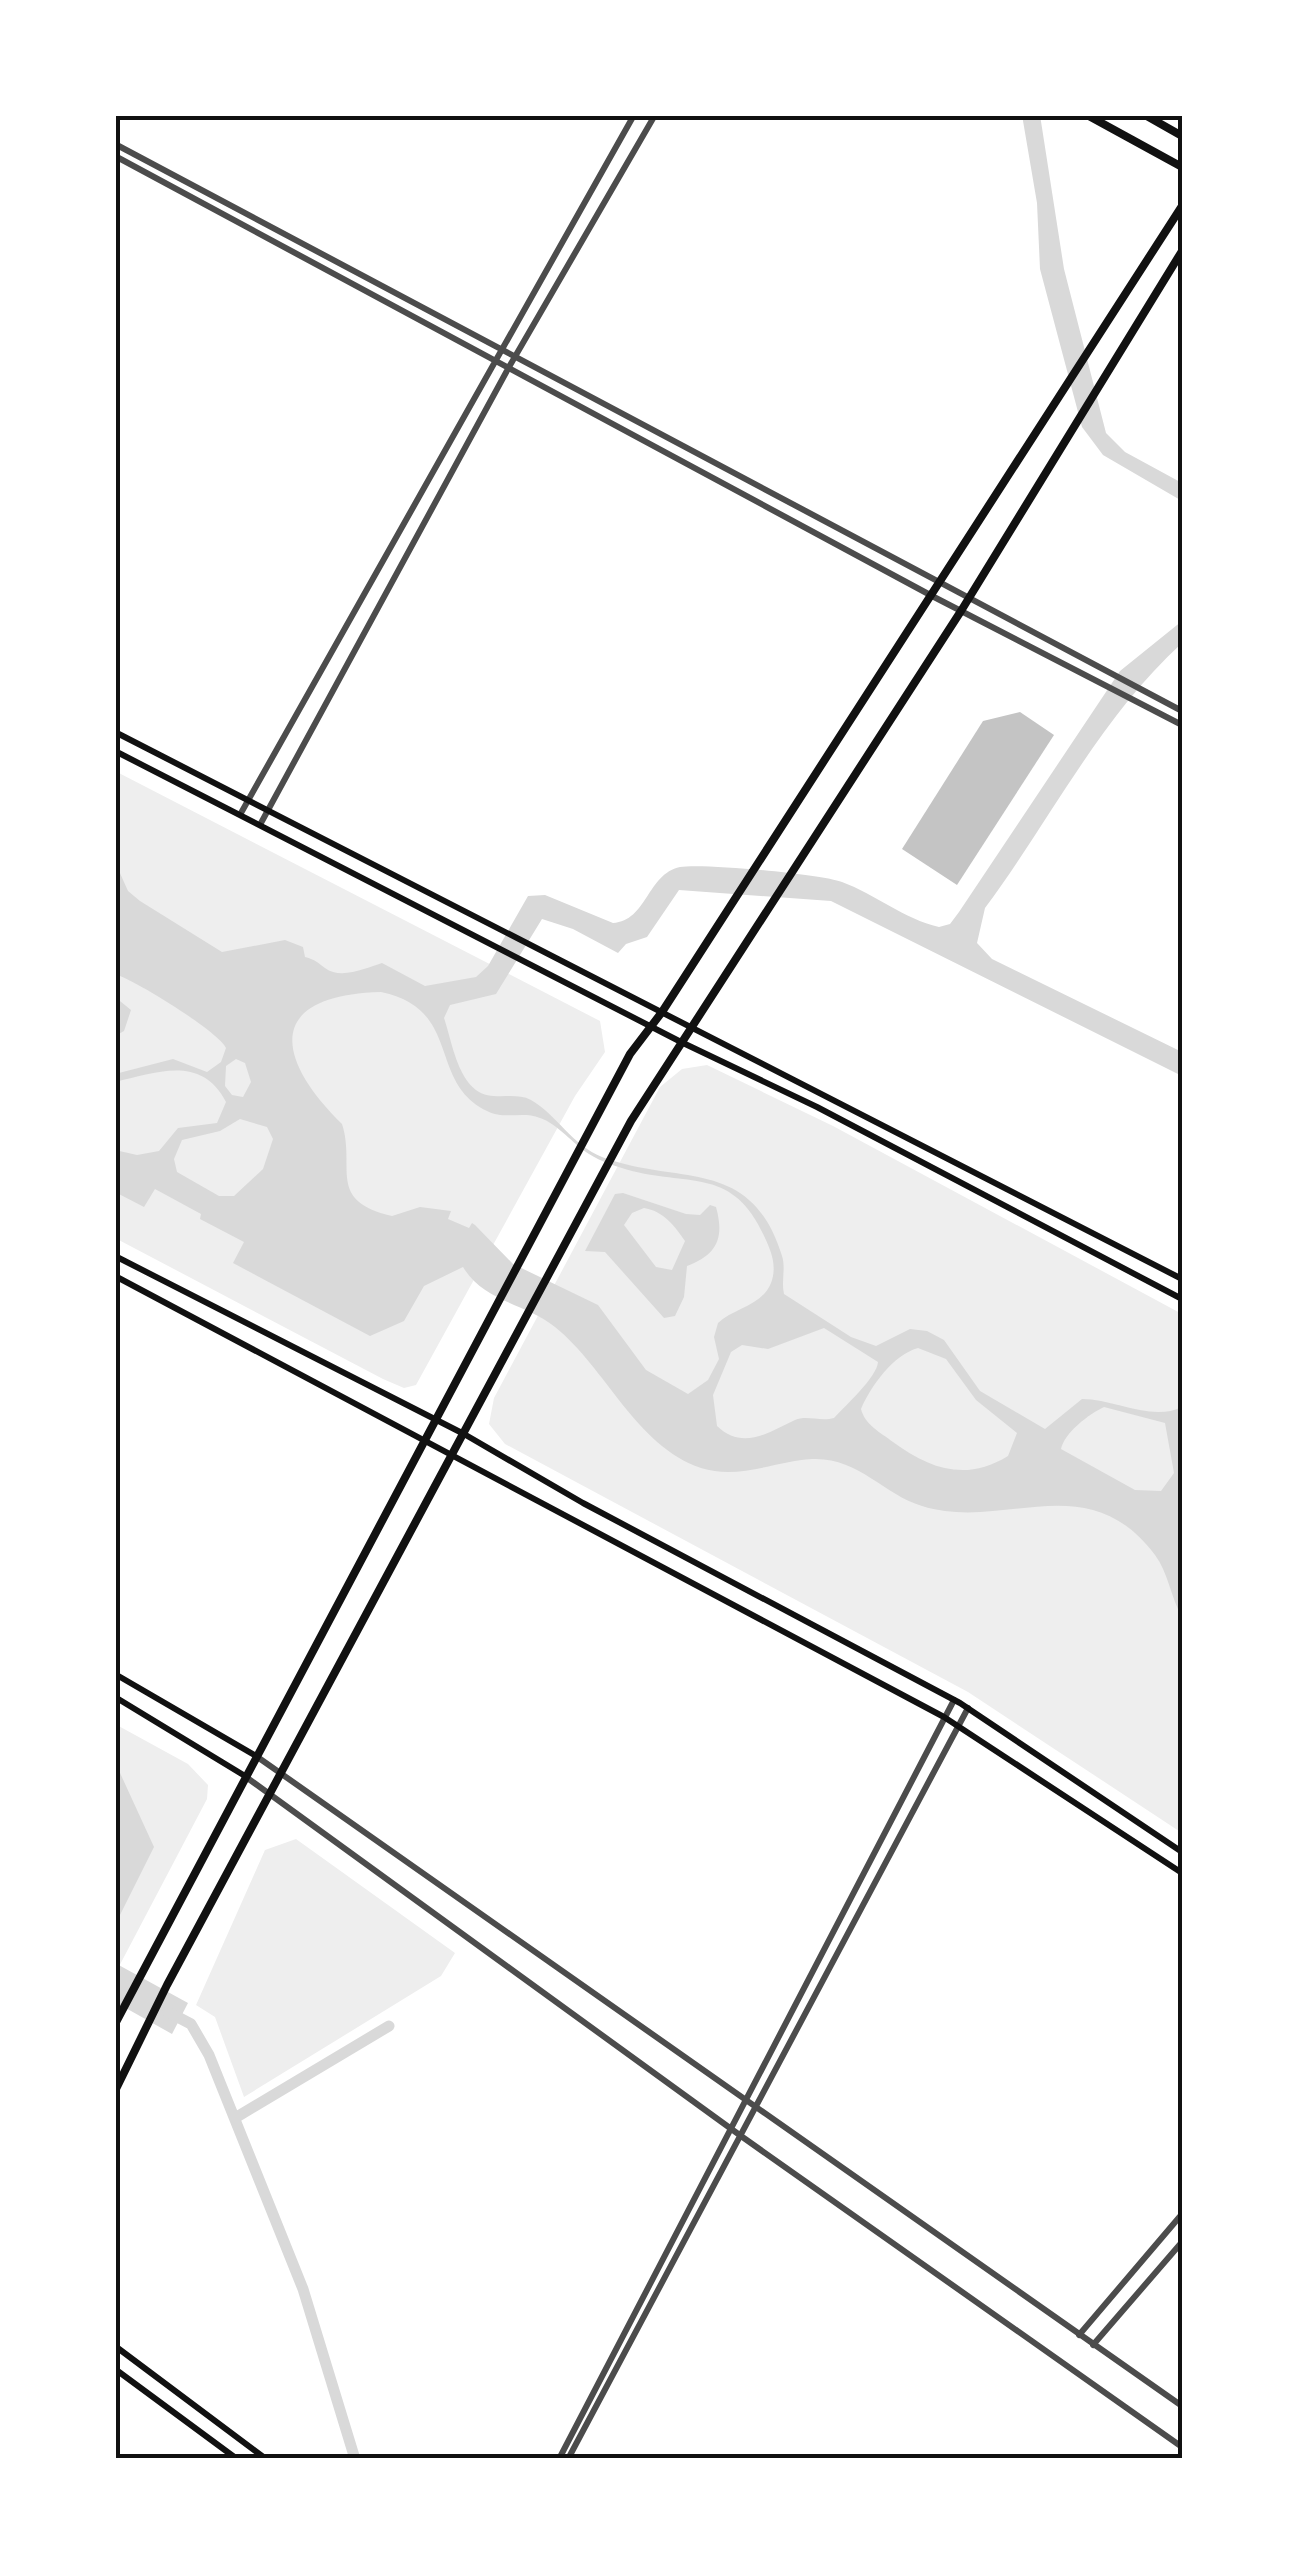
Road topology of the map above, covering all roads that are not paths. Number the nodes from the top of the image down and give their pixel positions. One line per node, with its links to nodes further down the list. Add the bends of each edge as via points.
1 (634, 115): 11 (street)
2 (655, 115): 12 (street)
3 (1087, 115): 8 (main road)
4 (1145, 115): 5 (main road)
5 (1182, 136)
6 (115, 144): 11 (street)
7 (115, 156): 13 (street)
8 (1182, 167)
9 (1182, 206): 15 (main road)
10 (1182, 251): 17 (main road)
11 (501, 351): 12 (street); 13 (street)
12 (515, 358): 14 (street); 15 (street)
13 (496, 360): 14 (street); 23 (street)
14 (510, 367): 16 (street); 24 (street)
15 (942, 584): 16 (main road); 17 (street)
16 (934, 597): 18 (street); 27 (main road)
17 (968, 598): 18 (main road); 19 (street)
18 (961, 611): 20 (street); 29 (main road)
19 (1182, 712)
20 (1182, 725)
21 (115, 732): 23 (main road)
22 (115, 750): 25 (main road)
23 (250, 797): 24 (main road); 25 (street)
24 (270, 807): 26 (street); 27 (main road)
25 (241, 813): 26 (main road)
26 (261, 823): 28 (main road)
27 (662, 1012): 28 (main road); 29 (main road)
28 (651, 1026): 30 (main road); 35 (main road)
29 (691, 1027): 30 (main road); 33 (main road)
30 (681, 1042): 34 (main road); 36 (main road, via 631,1120)
31 (115, 1256): 35 (main road)
32 (115, 1276): 37 (main road)
33 (1182, 1277)
34 (1182, 1299)
35 (434, 1418): 36 (main road); 37 (main road)
36 (464, 1434): 38 (main road); 41 (main road)
37 (424, 1437): 38 (main road); 45 (main road)
38 (453, 1454): 43 (main road); 46 (main road)
39 (115, 1674): 45 (main road)
40 (115, 1697): 47 (main road)
41 (954, 1700): 42 (main road); 43 (street)
42 (968, 1708): 44 (street); 49 (main road)
43 (944, 1717): 44 (main road); 53 (street)
44 (957, 1725): 50 (main road); 54 (street)
45 (256, 1756): 46 (street); 47 (main road)
46 (282, 1771): 48 (main road); 53 (street)
47 (245, 1776): 48 (street); 51 (main road)
48 (270, 1792): 52 (main road); 55 (street)
49 (1182, 1852)
50 (1182, 1872)
51 (115, 2024)
52 (115, 2091)
53 (744, 2100): 54 (street); 55 (street)
54 (756, 2108): 56 (street); 59 (street)
55 (730, 2127): 56 (street); 67 (street)
56 (741, 2136): 64 (street); 68 (street)
57 (1182, 2214): 59 (street)
58 (1182, 2242): 60 (street)
59 (1079, 2335): 60 (street)
60 (1093, 2344): 63 (street)
61 (115, 2346): 66 (main road)
62 (115, 2369): 65 (main road)
63 (1182, 2406)
64 (1182, 2447)
65 (237, 2459)
66 (266, 2459)
67 (559, 2459)
68 (568, 2459)

